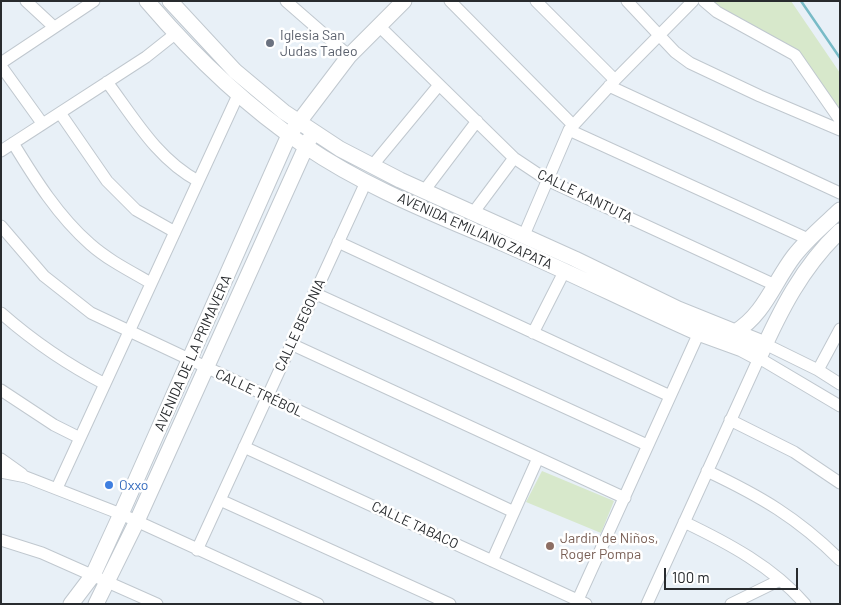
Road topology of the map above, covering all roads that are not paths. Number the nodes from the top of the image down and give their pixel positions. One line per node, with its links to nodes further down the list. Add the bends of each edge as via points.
1 (26, 1): 13 (street)
2 (94, 1): 13 (street)
3 (146, 1): 14 (street, AVENIDA EMILIANO ZAPATA)
4 (170, 1): 25 (street, AVENIDA EMILIANO ZAPATA, via 235,71)
5 (286, 1): 16 (street)
6 (404, 1): 12 (street, AVENIDA DE LA PRIMAVERA)
7 (450, 1): 28 (street)
8 (536, 1): 19 (street)
9 (627, 1): 15 (street)
10 (693, 1): 15 (street)
11 (704, 1): 24 (street, via 717,12 794,55)
12 (378, 25): 16 (street, AVENIDA DE LA PRIMAVERA); 20 (street, CALLE KANTUTA)
13 (54, 27): 17 (street)
14 (175, 34): 18 (street); 21 (street, AVENIDA EMILIANO ZAPATA)
15 (659, 35): 19 (street); 29 (street, via 690,63)
16 (349, 56): 22 (street, AVENIDA DE LA PRIMAVERA)
17 (1, 64): 27 (street)
18 (107, 82): 23 (street); 38 (street, via 159,152)
19 (612, 83): 28 (street); 41 (street)
20 (439, 85): 26 (street, CALLE KANTUTA); 36 (street)
21 (238, 95): 31 (street, AVENIDA EMILIANO ZAPATA); 38 (street)
22 (315, 102): 25 (street, AVENIDA DE LA PRIMAVERA); 30 (street, AVENIDA DE LA PRIMAVERA)
23 (60, 113): 27 (street); 46 (street, via 107,181 136,210)
24 (840, 120)
25 (298, 121): 30 (street, AVENIDA EMILIANO ZAPATA); 31 (street, AVENIDA DE LA PRIMAVERA)
26 (478, 121): 35 (street, CALLE KANTUTA); 40 (street)
27 (42, 123): 32 (street)
28 (571, 127): 37 (street); 48 (street)
29 (840, 130)
30 (312, 132): 33 (street, AVENIDA DE LA PRIMAVERA); 36 (street, AVENIDA EMILIANO ZAPATA)
31 (290, 135): 33 (street, AVENIDA EMILIANO ZAPATA); 62 (street, AVENIDA DE LA PRIMAVERA)
32 (13, 143): 34 (street); 51 (street, via 56,208 89,243 112,261)
33 (306, 147): 39 (street, AVENIDA EMILIANO ZAPATA); 63 (street, AVENIDA DE LA PRIMAVERA)
34 (1, 151)
35 (514, 158): 37 (street, CALLE KANTUTA); 43 (street)
36 (372, 166): 40 (street, AVENIDA EMILIANO ZAPATA)
37 (547, 180): 47 (street); 52 (street, CALLE KANTUTA)
38 (198, 181): 46 (street)
39 (366, 182): 49 (street, CALLE BEGONIA); 50 (street, AVENIDA EMILIANO ZAPATA)
40 (424, 191): 43 (street, AVENIDA EMILIANO ZAPATA)
41 (840, 193)
42 (840, 210): 48 (street)
43 (473, 213): 47 (street, AVENIDA EMILIANO ZAPATA)
44 (1, 226): 58 (street, CALLE TRÉBOL, via 59,290 91,313)
45 (840, 231): 61 (street, via 800,277)
46 (175, 232): 51 (street)
47 (524, 235): 55 (street, AVENIDA EMILIANO ZAPATA)
48 (808, 239): 52 (street)
49 (338, 242): 53 (street, CALLE BEGONIA); 59 (street)
50 (564, 272): 55 (street, AVENIDA EMILIANO ZAPATA); 59 (street)
51 (151, 283): 58 (street)
52 (775, 285): 57 (street, via 750,323)
53 (314, 293): 60 (street, CALLE BEGONIA); 73 (street)
54 (1, 313): 65 (street, via 56,358)
55 (701, 327): 57 (street, AVENIDA EMILIANO ZAPATA); 61 (street, AVENIDA EMILIANO ZAPATA, via 742,349); 68 (street)
56 (840, 329): 64 (street)
57 (735, 332): 61 (street, AVENIDA EMILIANO ZAPATA)
58 (128, 333): 62 (street, CALLE TRÉBOL); 65 (street)
59 (533, 333): 68 (street)
60 (291, 344): 69 (street, CALLE BEGONIA); 75 (street)
61 (762, 351): 64 (street, AVENIDA EMILIANO ZAPATA); 70 (street, AVENIDA EMILIANO ZAPATA); 71 (street)
62 (189, 361): 63 (street, CALLE TRÉBOL); 85 (street, AVENIDA DE LA PRIMAVERA)
63 (206, 369): 69 (street, CALLE TRÉBOL); 86 (street, AVENIDA DE LA PRIMAVERA)
64 (818, 370): 66 (street, AVENIDA EMILIANO ZAPATA)
65 (105, 384): 72 (street)
66 (840, 384)
67 (1, 390): 72 (street, via 47,421)
68 (670, 396): 73 (street)
69 (267, 397): 74 (street, CALLE BEGONIA); 84 (street, CALLE TRÉBOL)
70 (840, 406)
71 (730, 420): 77 (street); 80 (street, via 794,452)
72 (80, 438): 81 (street)
73 (647, 445): 82 (street)
74 (244, 447): 83 (street, CALLE BEGONIA); 91 (street, CALLE TABACO)
75 (538, 458): 82 (street); 84 (street)
76 (1, 459): 79 (street)
77 (707, 471): 87 (street); 90 (street, via 780,510 806,528)
78 (1, 472): 79 (street)
79 (26, 477): 81 (street)
80 (840, 483)
81 (57, 488): 85 (street)
82 (625, 498): 95 (street)
83 (220, 500): 89 (street, CALLE BEGONIA); 100 (street)
84 (514, 512): 91 (street)
85 (121, 514): 86 (street); 92 (street, AVENIDA DE LA PRIMAVERA)
86 (137, 521): 89 (street); 94 (street, AVENIDA DE LA PRIMAVERA)
87 (684, 522): 93 (street, via 732,546); 101 (street)
88 (1, 540): 92 (street, via 42,552)
89 (197, 550): 99 (street)
90 (840, 560)
91 (492, 561): 95 (street, CALLE TABACO)
92 (93, 575): 94 (street); 96 (street, AVENIDA DE LA PRIMAVERA)
93 (780, 580): 102 (street); 103 (street)
94 (108, 582): 97 (street, AVENIDA DE LA PRIMAVERA); 98 (street)
95 (580, 603)
96 (71, 604)
97 (96, 604)
98 (156, 604)
99 (318, 604)
100 (450, 604)
101 (646, 604)
102 (731, 604)
103 (805, 604)

